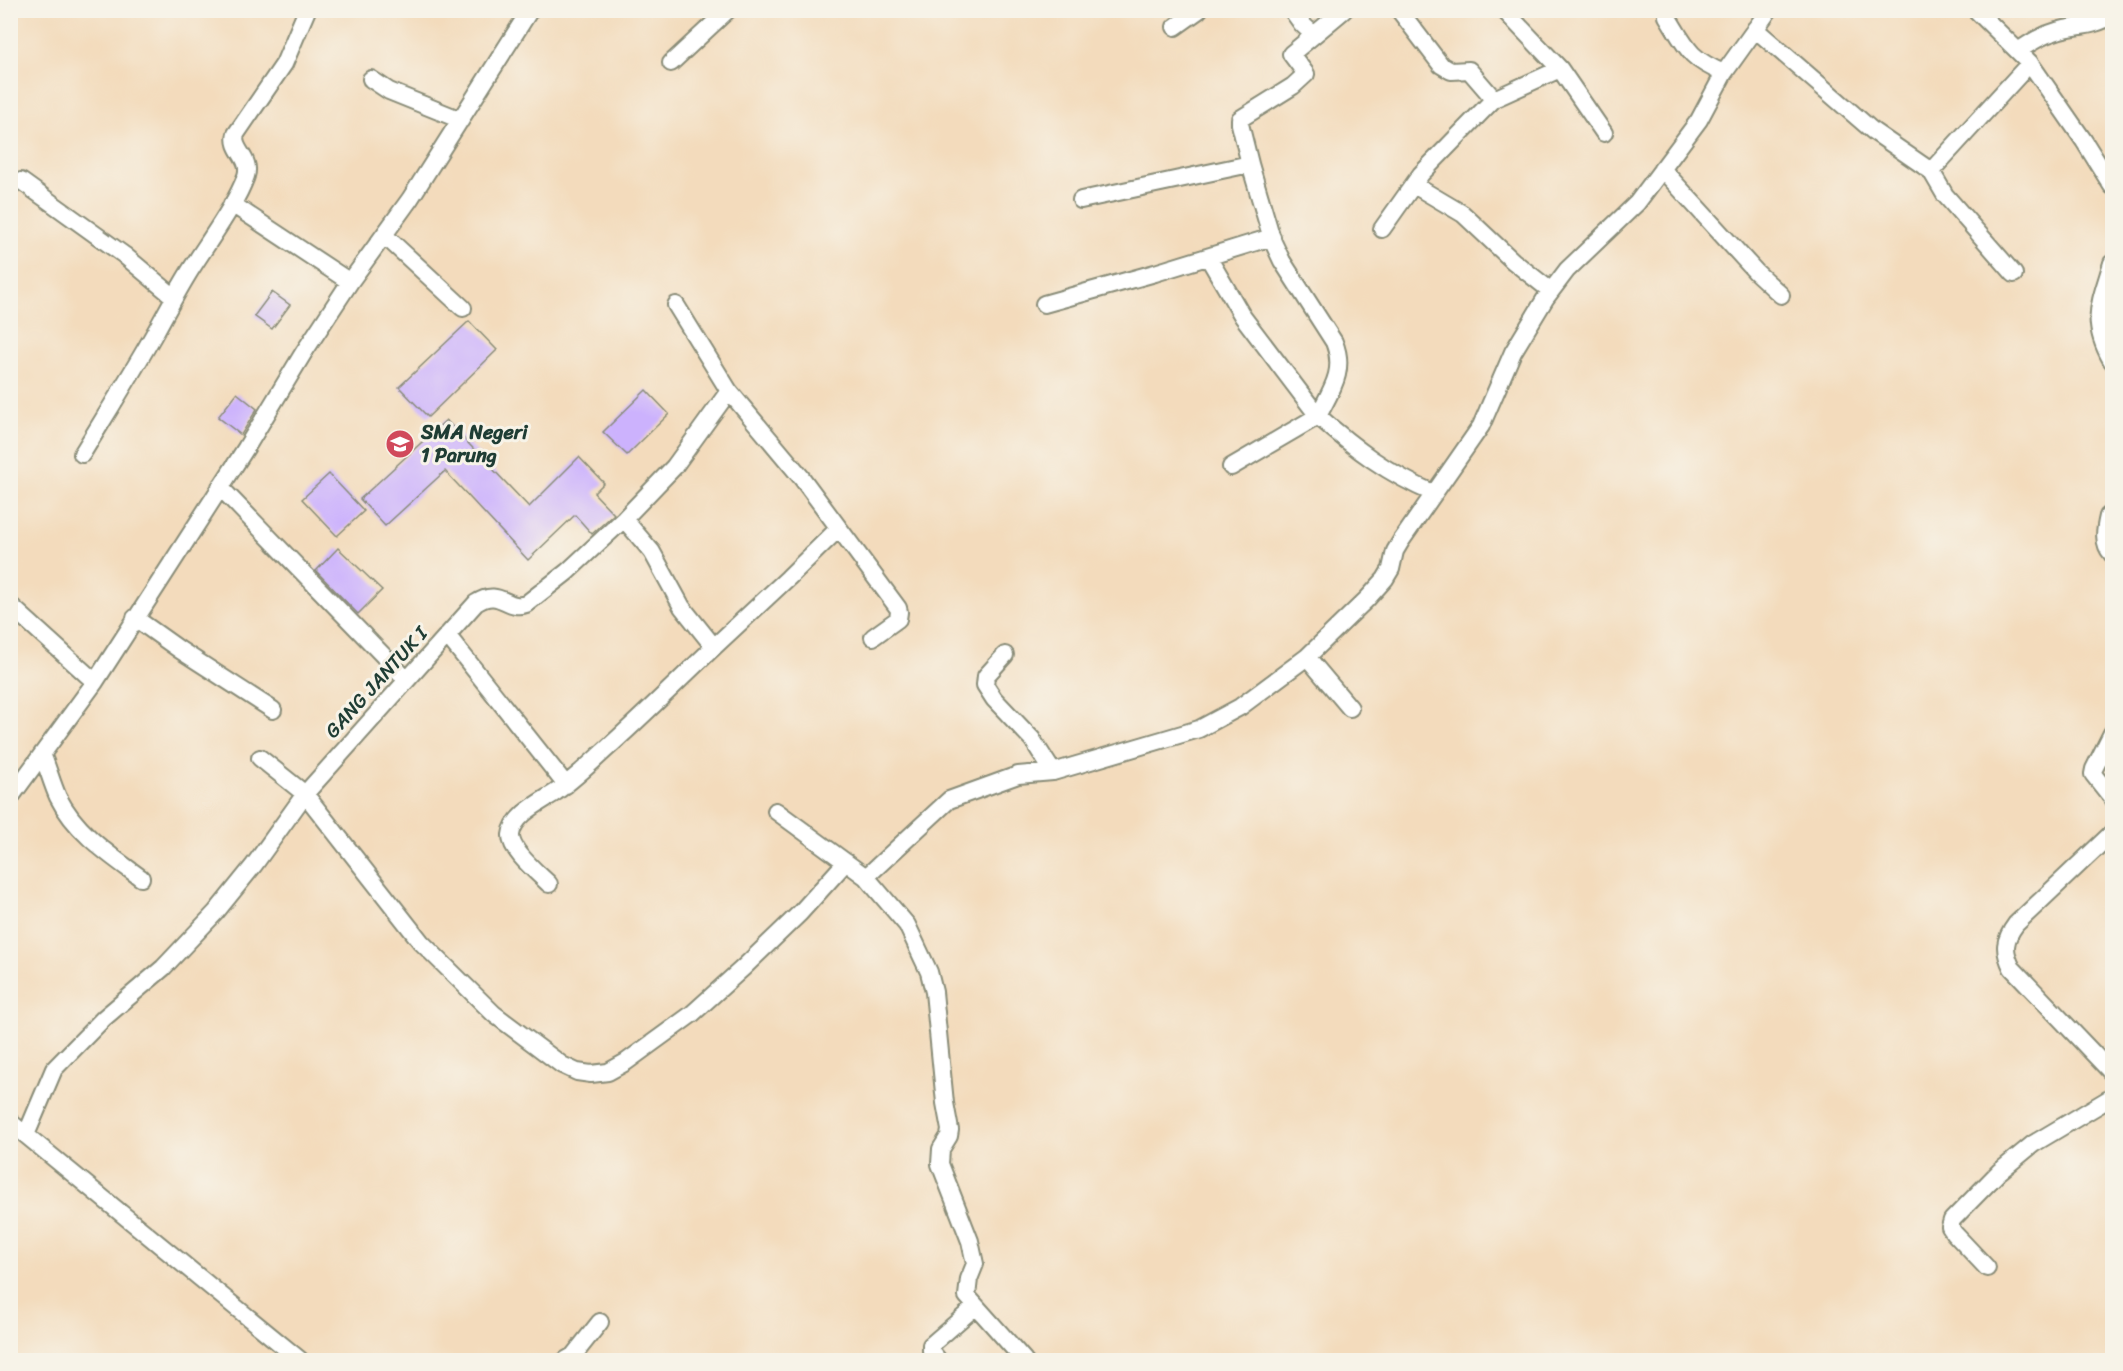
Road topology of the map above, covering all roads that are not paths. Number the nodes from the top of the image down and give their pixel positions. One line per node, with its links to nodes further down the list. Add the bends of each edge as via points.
1 (307, 10): 32 (street, via 284,64 236,134 236,146 247,168)
2 (530, 10): 23 (street)
3 (728, 10): 17 (street)
4 (1199, 10): 13 (street)
5 (1292, 10): 15 (street)
6 (1344, 10): 15 (street)
7 (1399, 10): 22 (street, via 1441,65 1451,71 1469,70)
8 (1504, 10): 19 (street)
9 (1769, 10): 14 (street)
10 (1976, 10): 16 (street)
11 (2112, 15): 16 (street, via 2092,25 2043,35)
12 (1667, 16): 20 (street, via 1692,56)
13 (1175, 27)
14 (1755, 29): 20 (street); 27 (street, via 1873,131)
15 (1314, 35): 25 (street, via 1291,54 1306,74 1240,119)
16 (2018, 51): 18 (street)
17 (671, 63)
18 (2030, 63): 27 (street); 30 (street)
19 (1560, 69): 22 (street); 24 (street)
20 (1724, 72): 26 (street, via 1699,120)
21 (371, 79): 23 (street, via 389,91)
22 (1494, 99): 29 (street)
23 (461, 120): 34 (street)
24 (1604, 133)
25 (1250, 164): 31 (street); 35 (street)
26 (1662, 169): 40 (street, via 1637,203 1567,270); 41 (street)
27 (1931, 171): 38 (street, via 1945,195)
28 (21, 181): 42 (street, via 124,255)
29 (1414, 184): 33 (street); 40 (street, via 1463,214)
30 (2112, 186)
31 (1081, 200)
32 (232, 204): 39 (street); 42 (street)
33 (1382, 229)
34 (384, 235): 39 (street); 45 (street)
35 (1272, 237): 36 (street); 48 (street, via 1282,261 1339,354 1340,369)
36 (1208, 257): 43 (street); 48 (street, via 1243,317)
37 (2112, 263): 46 (street, via 2098,328)
38 (2014, 274)
39 (350, 282): 51 (street)
40 (1551, 291): 52 (street, via 1513,352 1481,426)
41 (1780, 295)
42 (174, 297): 49 (street)
43 (1044, 304)
44 (676, 305): 47 (street)
45 (464, 308)
46 (2112, 361)
47 (729, 391): 54 (street, GANG JANTUK I, via 674,467); 55 (street, via 801,477)
48 (1318, 416): 50 (street); 52 (street, via 1352,447 1402,479)
49 (82, 454)
50 (1231, 467)
51 (220, 487): 58 (street); 64 (street)
52 (1433, 493): 63 (street, via 1395,550 1385,579)
53 (2108, 516): 56 (street, via 2105,540)
54 (624, 519): 59 (street, GANG JANTUK I, via 526,604 485,597); 61 (street, via 652,552 682,607)
55 (838, 529): 60 (street, via 899,612 898,619); 61 (street)
56 (2112, 554)
57 (10, 605): 65 (street)
58 (135, 618): 65 (street); 67 (street)
59 (447, 635): 64 (street, GANG JANTUK I); 72 (street)
60 (873, 637)
61 (714, 647): 72 (street)
62 (1005, 655): 71 (street, via 986,676 985,685 1032,739)
63 (1307, 657): 66 (street); 71 (street, via 1240,707 1199,729)
64 (407, 680): 73 (street, GANG JANTUK I)
65 (94, 682): 69 (street)
66 (1350, 708)
67 (273, 710)
68 (2112, 733): 75 (street, via 2093,774)
69 (42, 754): 74 (street); 80 (street, via 58,797 73,820)
70 (260, 758): 73 (street)
71 (1053, 772): 79 (street, via 1018,775 949,800)
72 (566, 785): 81 (street, via 521,816 511,837 517,851)
73 (305, 794): 78 (street, via 421,942 486,1006 562,1065 591,1074 608,1072 626,1062 692,1014 792,921); 85 (street, GANG JANTUK I, via 216,912 163,968 104,1018 54,1070)
74 (10, 798)
75 (2112, 798)
76 (776, 811): 78 (street)
77 (2112, 833): 82 (street, via 2016,924 2004,945 2012,968)
78 (846, 862): 79 (street)
79 (866, 877): 87 (street, via 907,925 929,972 950,1130 941,1149 940,1164 970,1241 975,1264 967,1296)
80 (141, 878)
81 (549, 884)
82 (2112, 1073)
83 (2112, 1097): 86 (street, via 2033,1144 1952,1220 1950,1227 1954,1233)
84 (10, 1122): 85 (street)
85 (26, 1135): 89 (street)
86 (1987, 1268)
87 (976, 1306): 91 (street, via 931,1345); 92 (street)
88 (600, 1322): 90 (street)
89 (300, 1360)
90 (566, 1360)
91 (938, 1360)
92 (1024, 1360)

